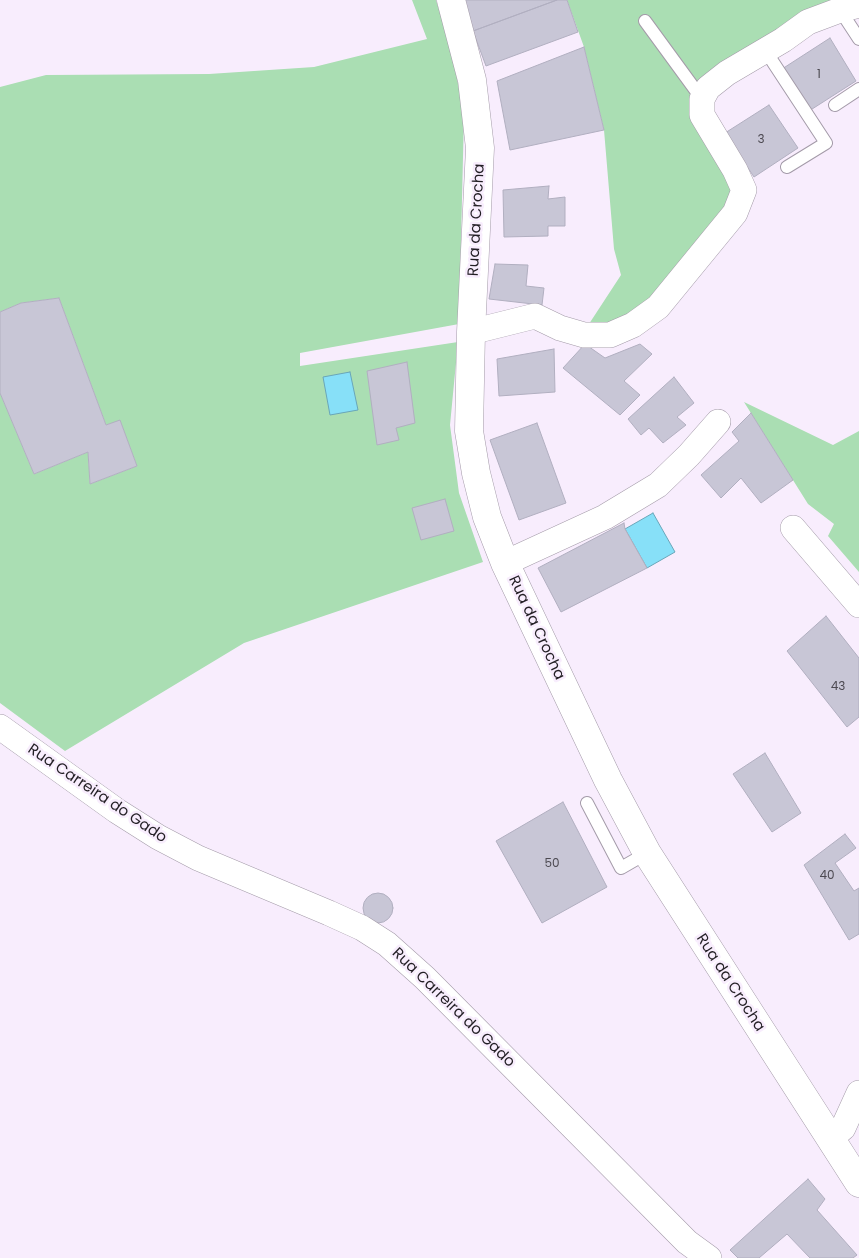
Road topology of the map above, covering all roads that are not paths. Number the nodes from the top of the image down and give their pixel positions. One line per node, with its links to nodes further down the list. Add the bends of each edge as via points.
1 (450, 0): 10 (street, Rua da Crocha, via 472,80 480,148)
2 (849, 8): 4 (lane); 5 (street, via 808,22)
3 (645, 21): 7 (lane)
4 (859, 39)
5 (765, 50): 7 (street, via 727,73 708,88); 9 (lane, via 826,143)
6 (859, 89): 8 (lane)
7 (702, 99): 10 (street, via 702,115 744,190 735,214 658,307 633,325 610,335 584,335 535,316)
8 (835, 105)
9 (787, 167)
10 (471, 332): 13 (street, Rua da Crocha, via 469,431 487,517)
11 (718, 422): 13 (street, via 658,486 605,517)
12 (792, 528): 14 (street)
13 (506, 563): 17 (street, Rua da Crocha, via 608,780)
14 (859, 605)
15 (0, 727): 21 (street, Rua Carreira do Gado, via 158,837 198,858 362,928 387,944 686,1242)
16 (587, 803): 17 (lane, via 621,868)
17 (647, 853): 19 (street, Rua da Crocha)
18 (859, 1093): 19 (street, via 843,1128)
19 (831, 1138): 20 (street, Rua da Crocha)
20 (859, 1183)
21 (709, 1258)

